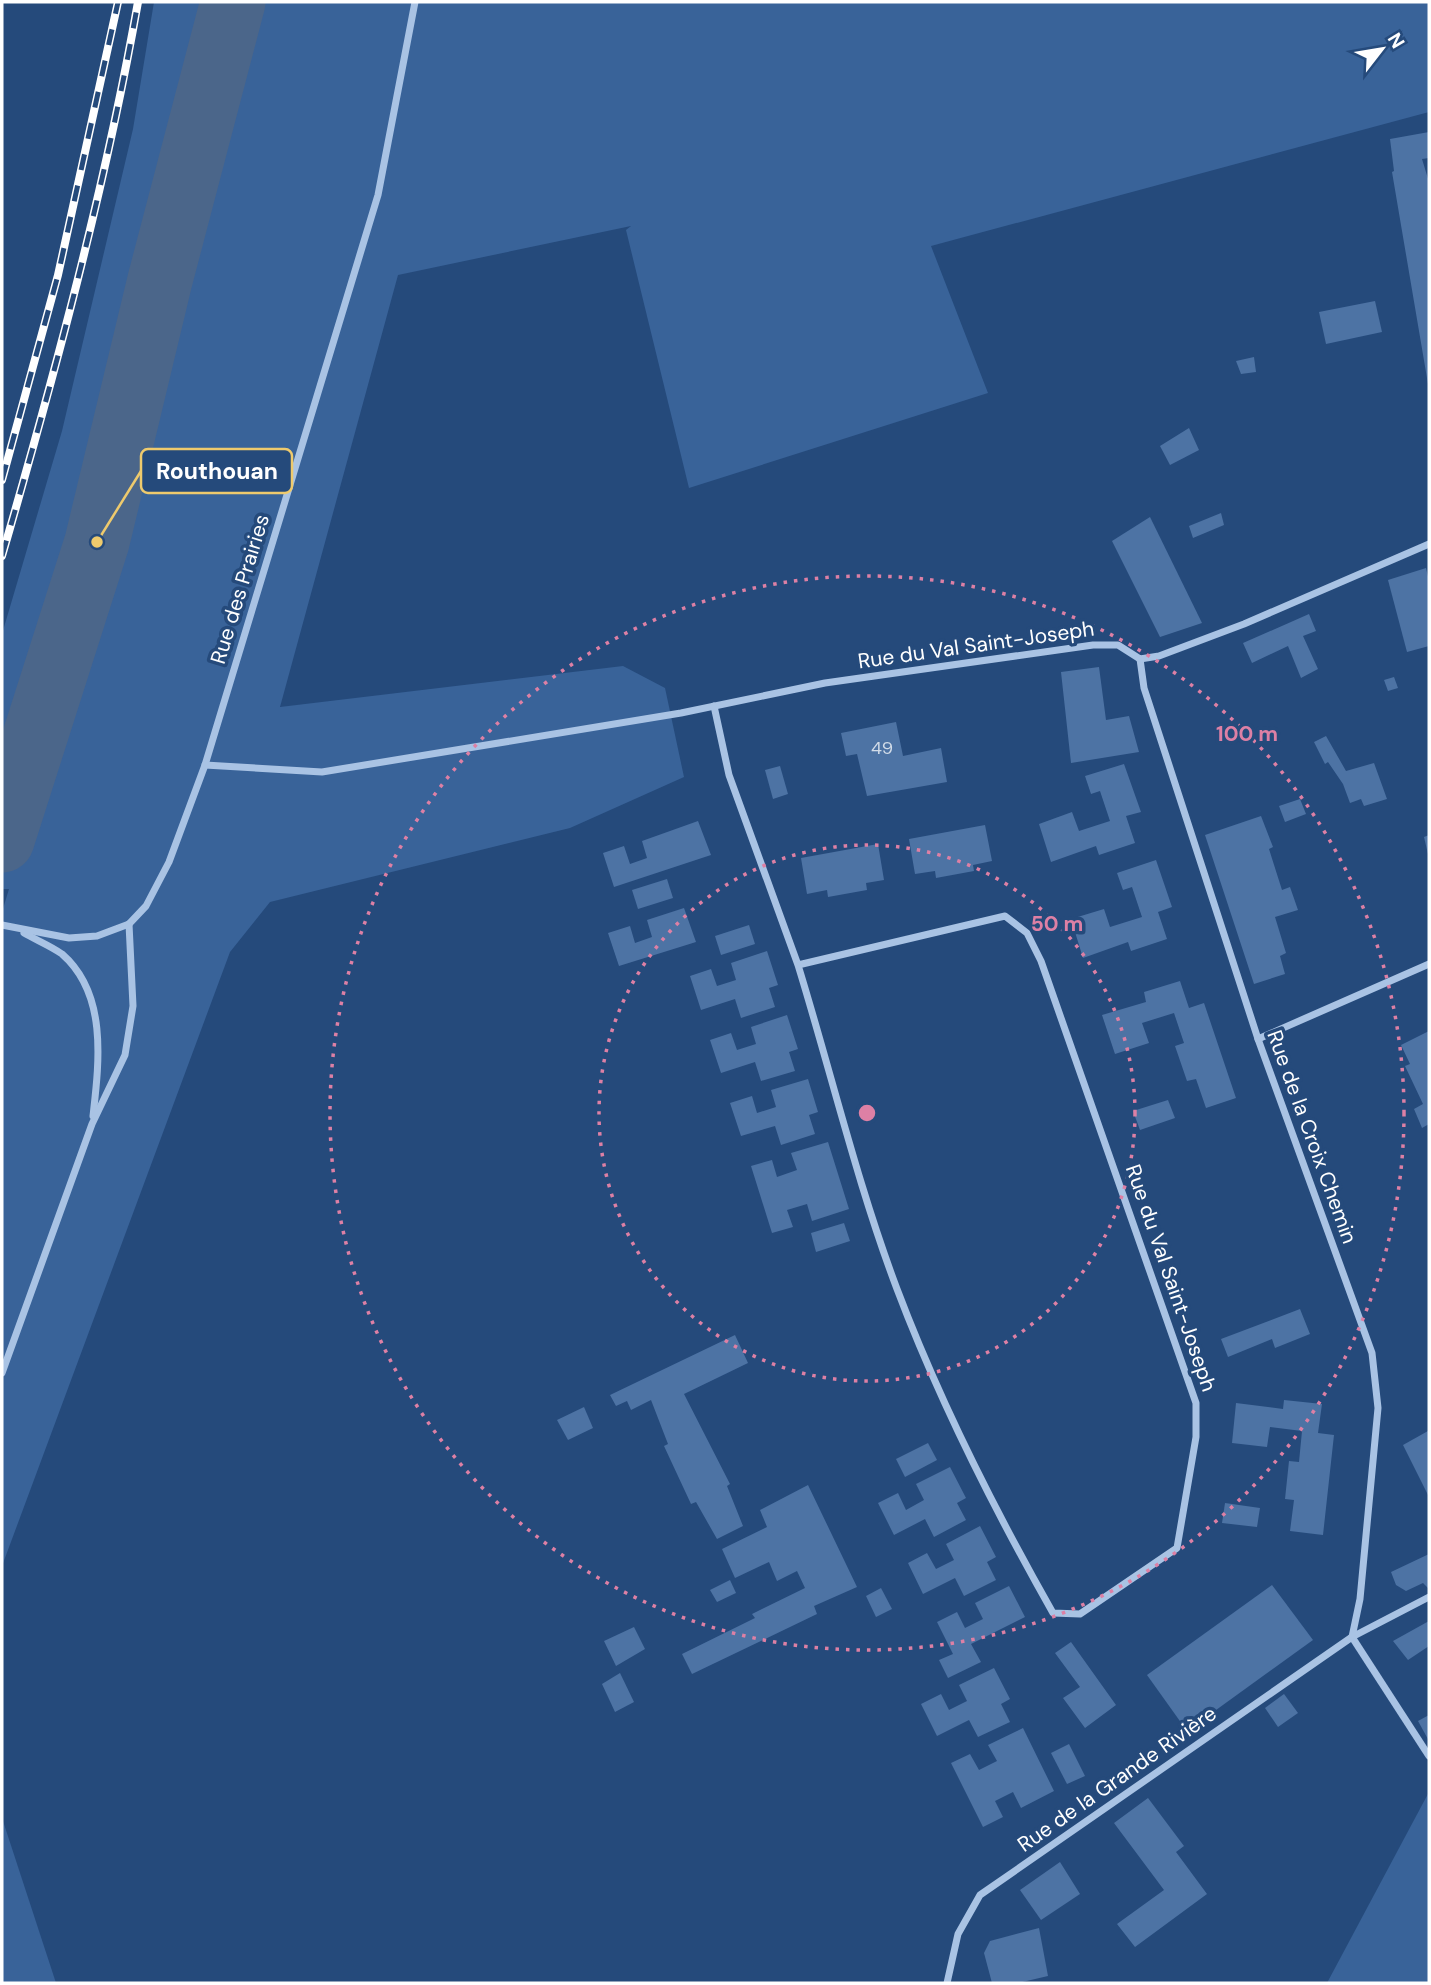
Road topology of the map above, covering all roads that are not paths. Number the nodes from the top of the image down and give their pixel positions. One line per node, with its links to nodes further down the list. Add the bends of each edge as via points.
1 (415, 2): 5 (street, Rue des Prairies, via 378,195)
2 (1429, 544): 3 (street, via 1244,624)
3 (1140, 659): 4 (street, Rue du Val Saint-Joseph, via 1118,645 1093,645 825,683); 11 (street, Rue de la Croix Chemin, via 1144,688)
4 (714, 706): 5 (street, Rue du Val Saint-Joseph, via 322,772); 10 (street, Rue du Val Saint-Joseph, via 729,775)
5 (205, 765): 6 (street, Rue des Prairies, via 159,884)
6 (129, 924): 8 (street, via 97,936 69,938); 12 (street, via 133,1006 125,1055)
7 (2, 925): 8 (street)
8 (18, 929): 12 (street, via 62,954 84,981 95,1010 97,1041)
9 (1429, 964): 11 (street)
10 (797, 965): 10 (street, Rue du Val Saint-Joseph, via 1004,916 1027,933 1041,961 1196,1403 1196,1437 1177,1548 1080,1614 1053,1613 930,1373 871,1209)
11 (1258, 1039): 15 (street, Rue de la Croix Chemin, via 1372,1353 1378,1408 1360,1599)
12 (92, 1124): 13 (street)
13 (2, 1373)
14 (1429, 1597): 15 (street, Rue de la Grande Rivière)
15 (1352, 1637): 16 (street); 17 (street, Rue de la Grande Rivière, via 980,1895 958,1934)
16 (1429, 1756)
17 (947, 1983)

